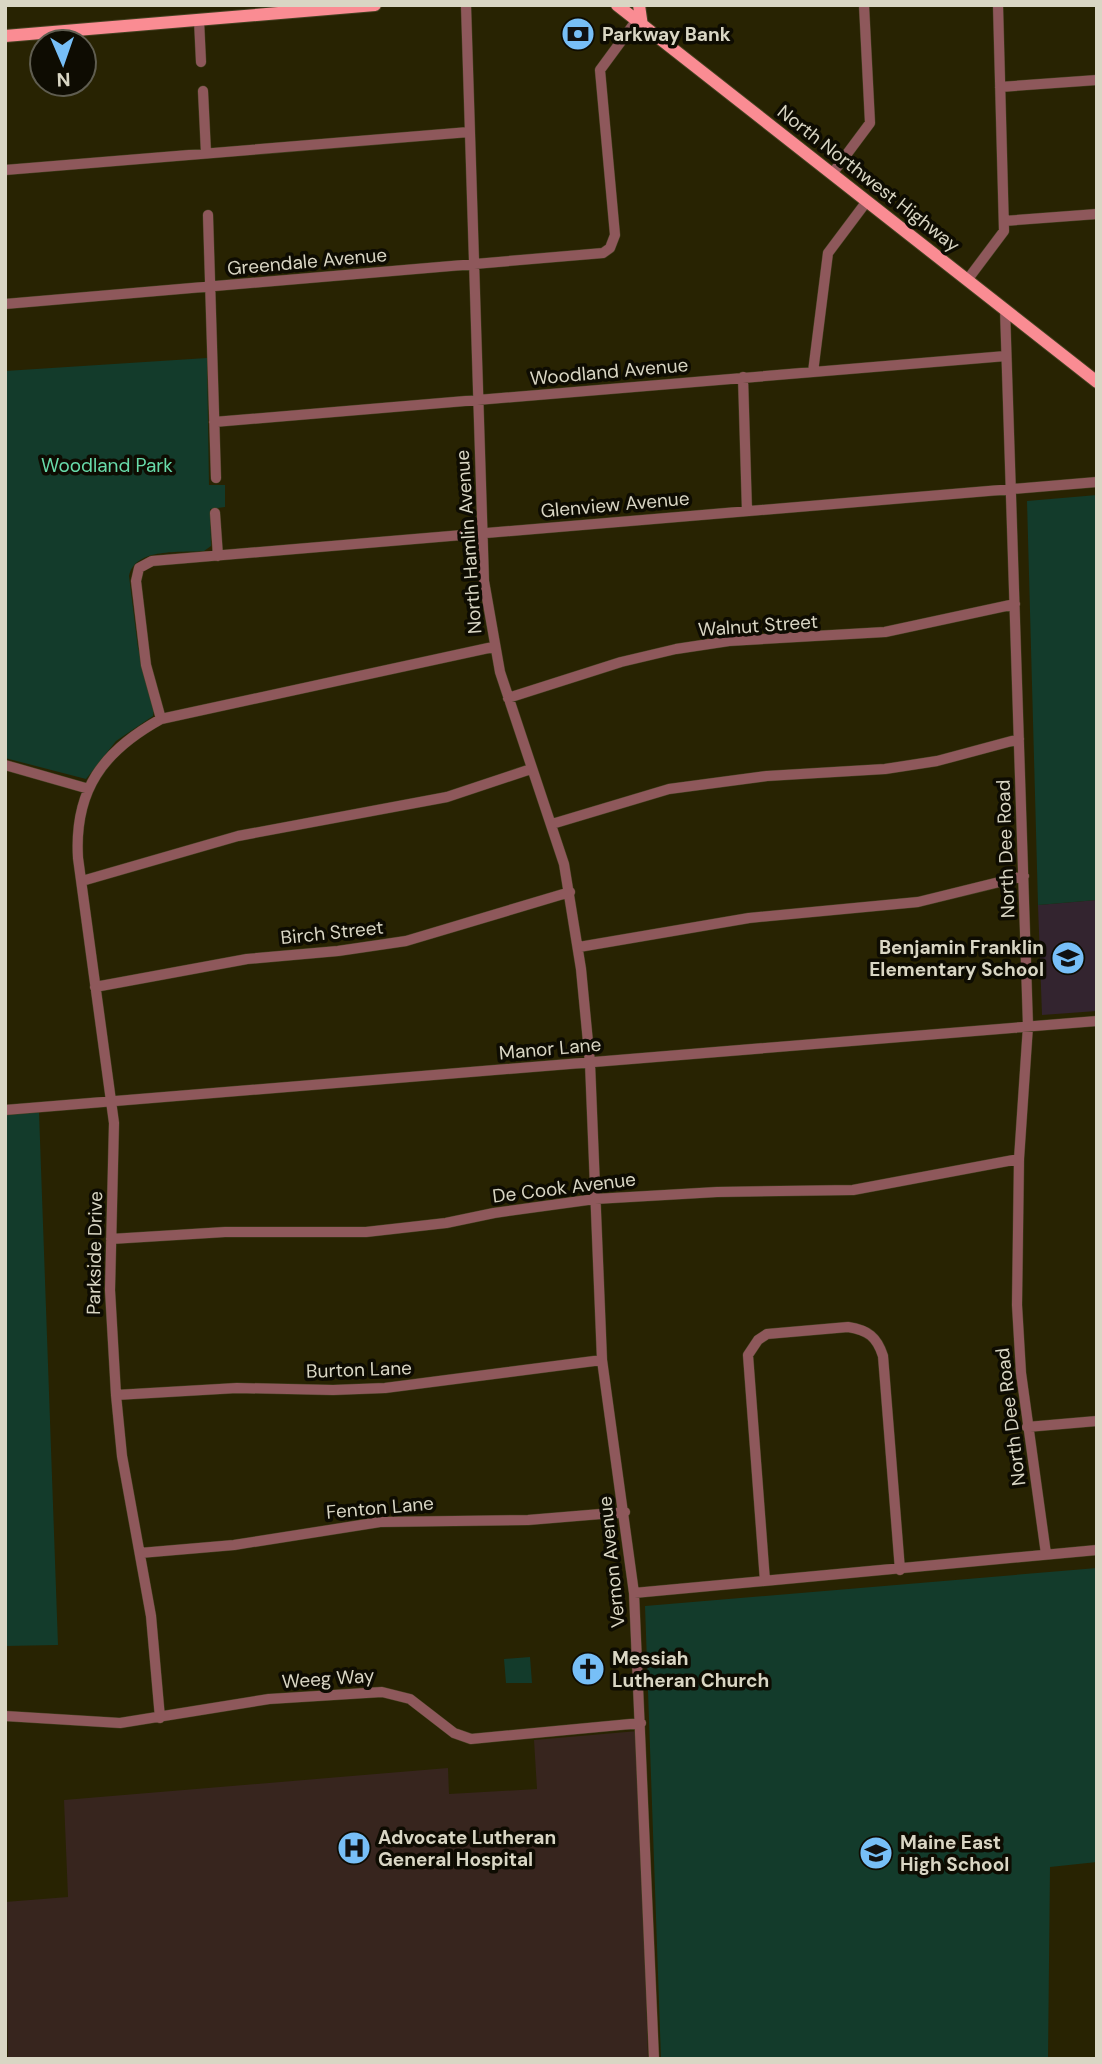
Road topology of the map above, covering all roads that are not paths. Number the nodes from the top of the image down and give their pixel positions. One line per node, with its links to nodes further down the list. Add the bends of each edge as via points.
1 (375, 5): 7 (main road)
2 (466, 5): 16 (street, North Hamlin Avenue)
3 (617, 5): 10 (main road, North Northwest Highway)
4 (639, 5): 10 (main road)
5 (864, 5): 19 (street, via 870,123)
6 (998, 5): 14 (street)
7 (370, 6): 8 (main road)
8 (240, 11): 9 (main road)
9 (199, 20): 11 (main road); 12 (street)
10 (639, 24): 19 (main road, North Northwest Highway); 24 (street, Greendale Avenue, via 600,70 615,235 610,248 596,255)
11 (5, 36)
12 (201, 62)
13 (1097, 80): 14 (street)
14 (1000, 87): 23 (street)
15 (203, 91): 17 (street)
16 (469, 132): 17 (street); 24 (street, North Hamlin Avenue)
17 (206, 153): 18 (street)
18 (5, 170)
19 (832, 174): 20 (main road, North Northwest Highway)
20 (867, 201): 25 (main road, North Northwest Highway); 30 (street, via 828,253)
21 (1097, 214): 23 (street)
22 (208, 215): 26 (street)
23 (1004, 221): 25 (street, via 1000,239)
24 (473, 264): 26 (street, Greendale Avenue); 33 (street, North Hamlin Avenue)
25 (968, 279): 28 (main road, North Northwest Highway)
26 (211, 286): 27 (street, Greendale Avenue); 34 (street)
27 (5, 304)
28 (1005, 309): 29 (street, North Dee Road); 32 (main road, North Northwest Highway)
29 (1006, 356): 30 (street, Woodland Avenue); 37 (street, North Dee Road)
30 (813, 372): 31 (street, Woodland Avenue)
31 (743, 377): 33 (street, Woodland Avenue); 38 (street)
32 (1097, 382)
33 (478, 400): 34 (street, Woodland Avenue); 40 (street, North Hamlin Avenue)
34 (215, 422): 35 (street)
35 (216, 478)
36 (1097, 482): 37 (street, Glenview Avenue)
37 (1012, 488): 38 (street, Glenview Avenue); 42 (street, North Dee Road)
38 (747, 511): 40 (street, Glenview Avenue)
39 (215, 513): 41 (street)
40 (481, 533): 41 (street, Glenview Avenue); 43 (street, North Hamlin Avenue)
41 (218, 556): 45 (street, Glenview Avenue, via 152,561 139,568 138,615)
42 (1015, 604): 44 (street, Walnut Street, via 885,632 689,647 621,662); 46 (street, North Dee Road)
43 (493, 647): 44 (street, North Hamlin Avenue); 45 (street)
44 (508, 698): 48 (street, North Hamlin Avenue)
45 (161, 719): 49 (street, via 122,744 100,768)
46 (1019, 739): 50 (street, via 886,769 754,777 669,789); 51 (street, North Dee Road)
47 (5, 765): 49 (street)
48 (531, 769): 50 (street, North Hamlin Avenue); 52 (street, via 447,797 238,836)
49 (89, 789): 52 (street, Parkside Drive, via 78,831)
50 (552, 824): 53 (street, North Hamlin Avenue)
51 (1024, 876): 54 (street, via 918,902 749,918); 57 (street, North Dee Road)
52 (82, 881): 55 (street, Parkside Drive)
53 (570, 892): 54 (street, North Hamlin Avenue); 55 (street, Birch Street, via 406,941 247,959)
54 (579, 947): 58 (street, North Hamlin Avenue)
55 (94, 987): 59 (street, Parkside Drive)
56 (1097, 1021): 57 (street, Manor Lane)
57 (1028, 1026): 58 (street, Manor Lane); 61 (street, North Dee Road)
58 (590, 1063): 59 (street, Manor Lane); 62 (street, Vernon Avenue)
59 (111, 1103): 60 (street, Manor Lane); 63 (street, Parkside Drive)
60 (5, 1110)
61 (1019, 1159): 62 (street, De Cook Avenue, via 853,1190); 67 (street, North Dee Road, via 1017,1305)
62 (595, 1199): 63 (street, De Cook Avenue, via 366,1232 225,1232); 64 (street, Vernon Avenue)
63 (111, 1239): 65 (street, Parkside Drive)
64 (602, 1360): 65 (street, Burton Lane, via 385,1388 210,1389); 68 (street, Vernon Avenue)
65 (116, 1395): 70 (street, Parkside Drive)
66 (1097, 1421): 67 (street)
67 (1027, 1427): 71 (street, North Dee Road)
68 (625, 1512): 70 (street, Fenton Lane, via 528,1520 380,1522 234,1545); 74 (street, Vernon Avenue)
69 (1097, 1550): 71 (street)
70 (140, 1553): 76 (street, Parkside Drive)
71 (1046, 1554): 72 (street)
72 (900, 1570): 73 (street); 73 (street, via 883,1356 878,1341 848,1327 767,1335 748,1355)
73 (765, 1581): 74 (street)
74 (634, 1593): 77 (street, Vernon Avenue)
75 (5, 1716): 76 (street, Weeg Way, via 120,1723)
76 (160, 1718): 77 (street, Weeg Way, via 270,1699 389,1692 410,1699 454,1733 471,1739)
77 (641, 1723): 78 (street, Vernon Avenue)
78 (654, 2059)

